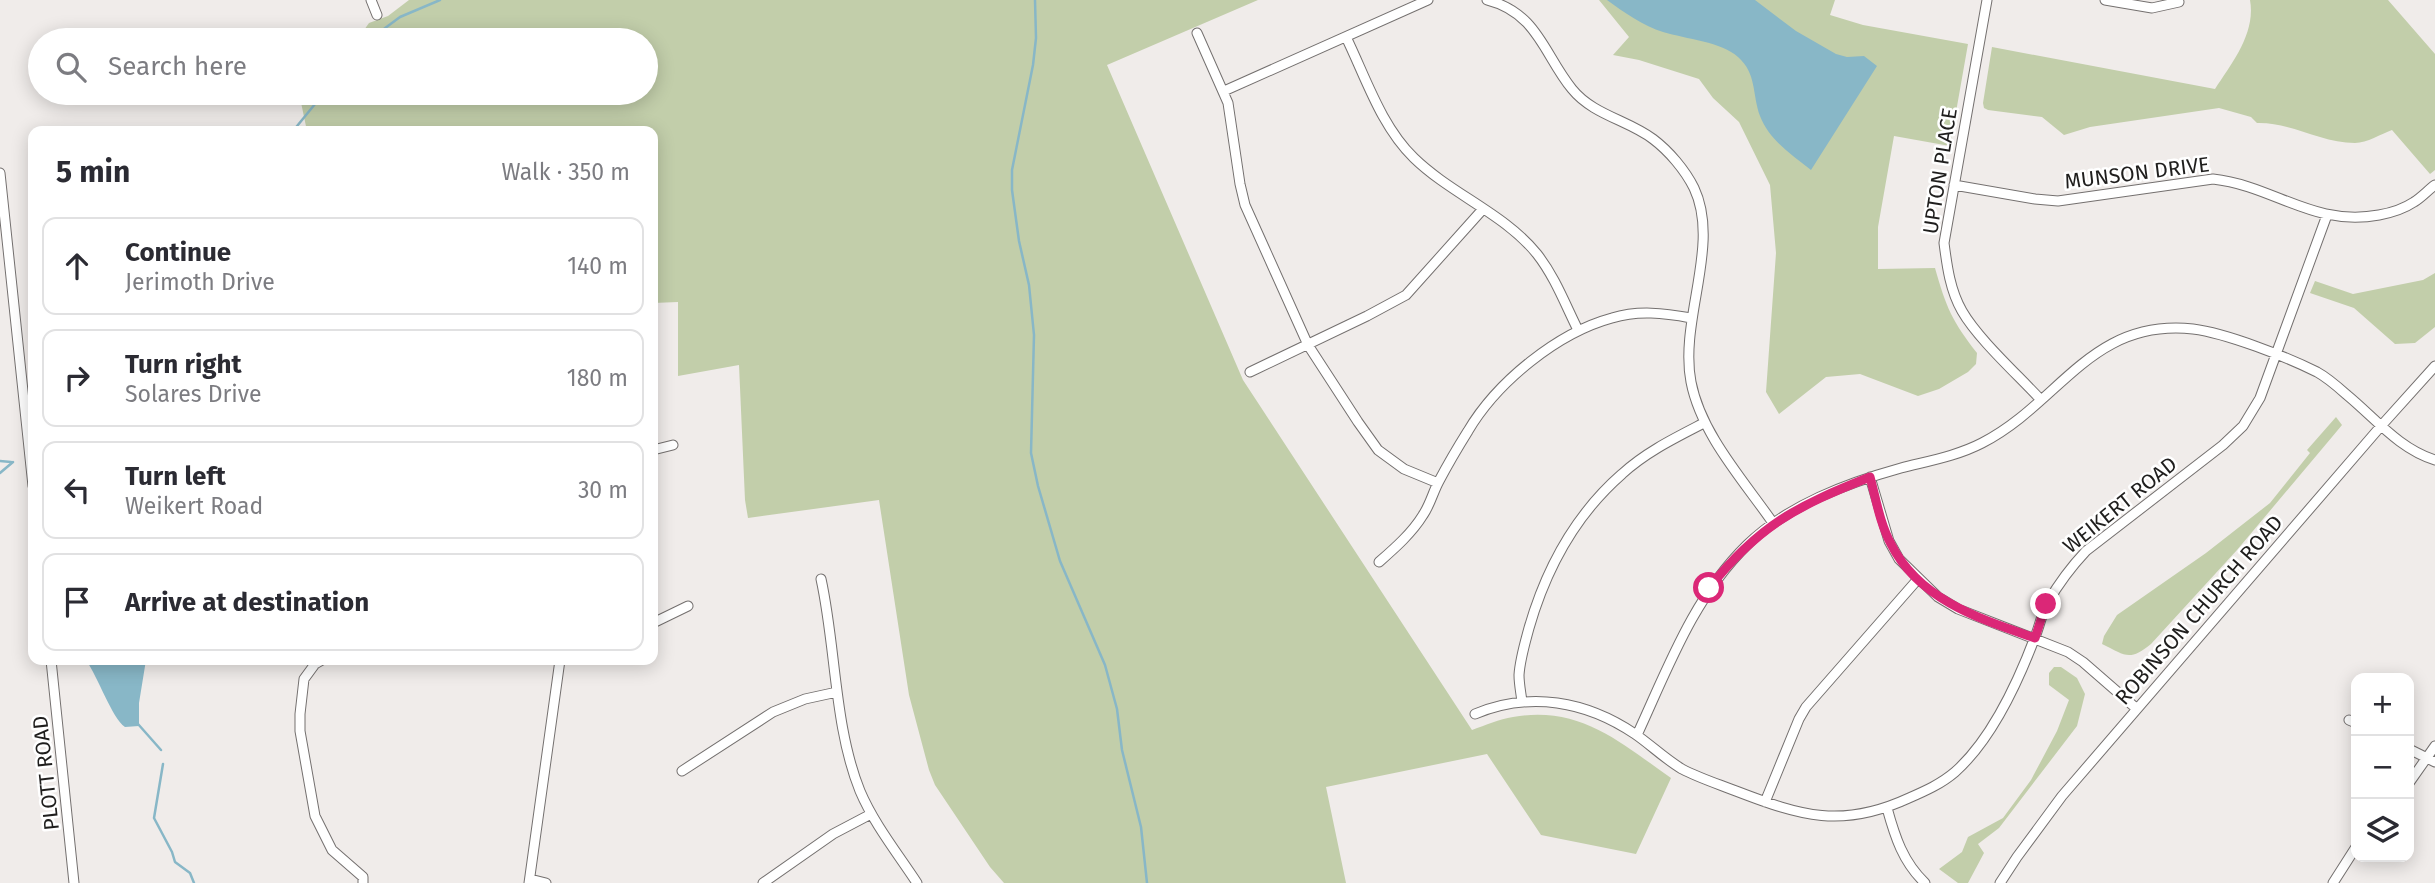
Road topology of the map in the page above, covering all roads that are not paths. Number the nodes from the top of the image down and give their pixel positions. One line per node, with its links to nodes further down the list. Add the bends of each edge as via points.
1 (371, 0): 7 (street)
2 (1428, 0): 9 (street)
3 (1487, 0): 16 (street, via 1513,11 1530,26 1583,100 1652,138 1686,174 1702,216)
4 (1987, 0): 12 (street, UPTON PLACE)
5 (2105, 0): 6 (street, via 2152,8)
6 (2179, 2)
7 (377, 15)
8 (1197, 33): 10 (street)
9 (1346, 37): 10 (street); 14 (street, via 1396,137 1440,180)
10 (1224, 90): 18 (street, via 1245,205)
11 (0, 173): 25 (street)
12 (1954, 185): 15 (street, MUNSON DRIVE, via 2058,201 2213,179 2236,181); 22 (street, UPTON PLACE, via 1944,243 1953,292 1970,324)
13 (2435, 185): 15 (street, MUNSON DRIVE, via 2413,203 2386,213 2360,218)
14 (1483, 209): 17 (street, via 1537,254 1554,278); 18 (street, via 1406,295)
15 (2327, 215): 19 (street, WEIKERT ROAD)
16 (1691, 318): 17 (street, via 1641,313); 23 (street, via 1688,361)
17 (1578, 330): 30 (street, via 1520,370 1493,397 1469,428)
18 (1308, 345): 21 (street); 30 (street, via 1378,450)
19 (2276, 355): 22 (street, via 2224,336 2165,328 2113,342 2091,355); 24 (street, via 2319,373); 37 (street, WEIKERT ROAD, via 2260,398 2243,426 2067,570 2046,604)
20 (2435, 366): 24 (street, ROBINSON CHURCH ROAD)
21 (1250, 372)
22 (2041, 400): 29 (street, via 1981,444)
23 (1704, 423): 31 (street); 42 (street, via 1621,474 1581,516 1549,570 1535,606 1519,675)
24 (2381, 426): 28 (street, via 2410,449); 43 (street, ROBINSON CHURCH ROAD)
25 (28, 439)
26 (673, 445): 27 (street)
27 (658, 449)
28 (2435, 460)
29 (1870, 477): 31 (street); 34 (street, via 1889,541)
30 (1438, 483): 32 (street, via 1424,515)
31 (1773, 523): 45 (street, via 1729,563 1703,597)
32 (1379, 562)
33 (821, 579): 41 (street)
34 (1918, 579): 37 (street, via 1958,609); 51 (street, via 1806,707)
35 (688, 606): 36 (street)
36 (658, 621)
37 (2035, 638): 43 (street, via 2083,662); 52 (street, WEIKERT ROAD, via 1996,721 1970,757 1935,786)
38 (52, 665): 56 (street, PLOTT ROAD)
39 (314, 665): 57 (street, via 304,679 300,731 315,816 332,850 363,877)
40 (559, 665): 55 (street)
41 (837, 692): 49 (street, via 773,712); 53 (street, via 859,790)
42 (1522, 702): 44 (street, WEIKERT ROAD); 45 (street, WEIKERT ROAD, via 1560,702 1589,709)
43 (2137, 709): 62 (street, ROBINSON CHURCH ROAD, via 2040,825)
44 (1475, 714)
45 (1637, 735): 51 (street, WEIKERT ROAD, via 1681,768)
46 (2435, 746): 48 (street)
47 (2414, 752): 48 (street)
48 (2431, 760): 50 (street)
49 (682, 771)
50 (2414, 778)
51 (1765, 802): 52 (street, WEIKERT ROAD, via 1835,817)
52 (1887, 808): 61 (street, via 1905,860)
53 (872, 814): 59 (street); 60 (street)
54 (2351, 855): 63 (street)
55 (530, 881): 58 (street)
56 (74, 883)
57 (363, 883)
58 (546, 883)
59 (763, 883)
60 (917, 883)
61 (1925, 883)
62 (2000, 883)
63 (2333, 883)

